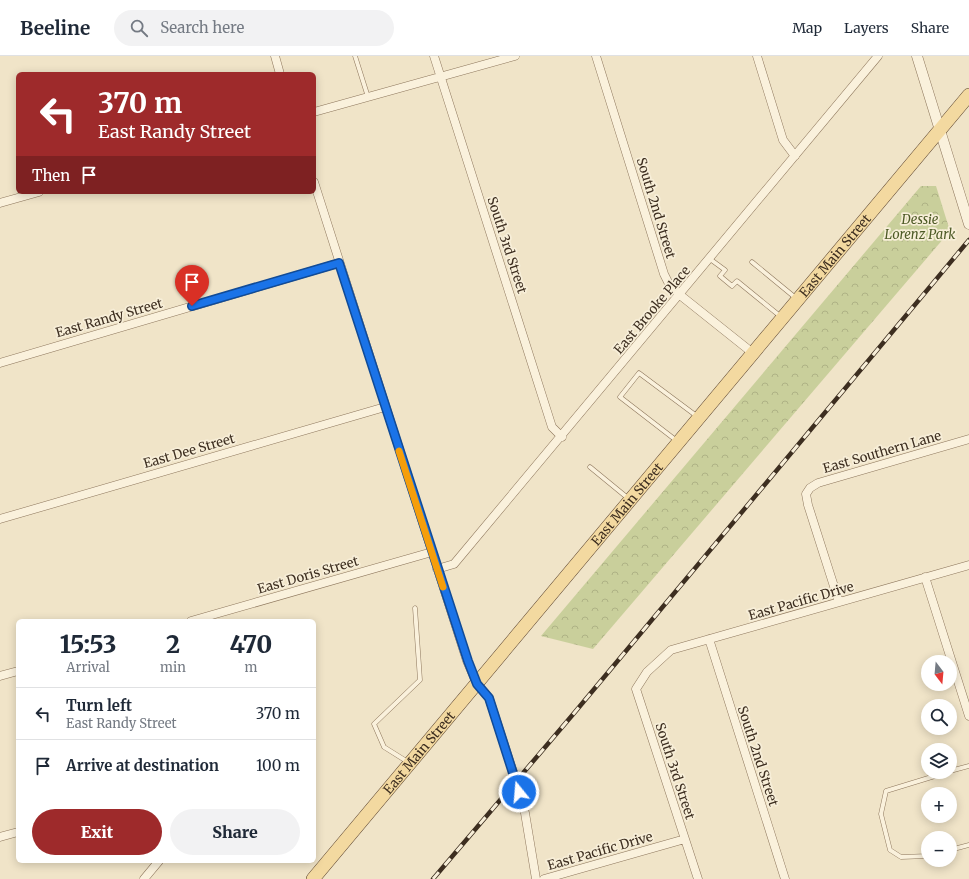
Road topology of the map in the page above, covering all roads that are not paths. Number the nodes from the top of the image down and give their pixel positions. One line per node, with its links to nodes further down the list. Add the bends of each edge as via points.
1 (275, 56): 9 (street)
2 (355, 56): 12 (lane)
3 (434, 56): 10 (street, South 3rd Street)
4 (515, 56): 10 (street)
5 (596, 56): 23 (street, South 2nd Street, via 664,274 669,284)
6 (757, 56): 15 (street, via 783,140)
7 (878, 56): 15 (street, East Brooke Place)
8 (918, 56): 14 (street)
9 (279, 72)
10 (441, 76): 12 (street); 30 (street, South 3rd Street, via 552,427)
11 (969, 95): 14 (main road, East Main Street)
12 (368, 97): 13 (street)
13 (316, 111)
14 (940, 130): 19 (street); 24 (main road, East Main Street)
15 (795, 156): 20 (street, East Brooke Place)
16 (316, 188): 22 (street)
17 (32, 194): 18 (street)
18 (0, 204)
19 (969, 224)
20 (710, 259): 23 (street, East Brooke Place); 25 (lane, via 725,270 720,276 732,286 736,281)
21 (752, 262): 24 (lane)
22 (339, 263): 27 (street, East Randy Street); 28 (street)
23 (680, 295): 26 (street, South 2nd Street); 30 (street, East Brooke Place)
24 (798, 300): 25 (main road, East Main Street)
25 (783, 318): 26 (main road, East Main Street)
26 (754, 354): 29 (main road, East Main Street)
27 (0, 363)
28 (385, 407): 35 (street, East Dee Street); 36 (street)
29 (700, 418): 32 (main road, East Main Street); 32 (lane, via 639,373 620,397)
30 (562, 437): 38 (street, East Brooke Place, via 454,564)
31 (969, 439): 40 (street, East Southern Lane, via 818,483 810,488 806,494)
32 (679, 442): 34 (main road, East Main Street)
33 (590, 467): 34 (lane)
34 (631, 500): 47 (main road, East Main Street)
35 (0, 518)
36 (432, 552): 38 (street); 42 (street, East Doris Street)
37 (969, 564): 39 (street, East Pacific Drive)
38 (438, 569): 47 (street)
39 (925, 577): 40 (street, East Pacific Drive); 48 (street)
40 (839, 602): 43 (street, East Pacific Drive)
41 (415, 608): 49 (lane, via 420,680 374,724 384,747)
42 (198, 619)
43 (709, 639): 45 (street, East Pacific Drive, via 671,650); 65 (street, South 2nd Street)
44 (16, 672): 46 (street)
45 (647, 672): 55 (street, South 3rd Street, via 636,689)
46 (0, 676)
47 (477, 684): 49 (main road, East Main Street); 62 (street, via 489,698 516,781 525,813)
48 (969, 716)
49 (410, 763): 61 (main road, East Main Street)
50 (969, 766): 51 (lane)
51 (957, 770)
52 (926, 779): 58 (lane, via 886,791 881,814 890,850 901,857)
53 (16, 833): 54 (street)
54 (0, 838)
55 (685, 839): 63 (street, East Pacific Drive); 64 (street, South 3rd Street)
56 (969, 845): 57 (lane)
57 (957, 848)
58 (921, 856)
59 (157, 863): 60 (street)
60 (144, 879)
61 (313, 879)
62 (536, 879)
63 (544, 879)
64 (698, 879)
65 (785, 879)

